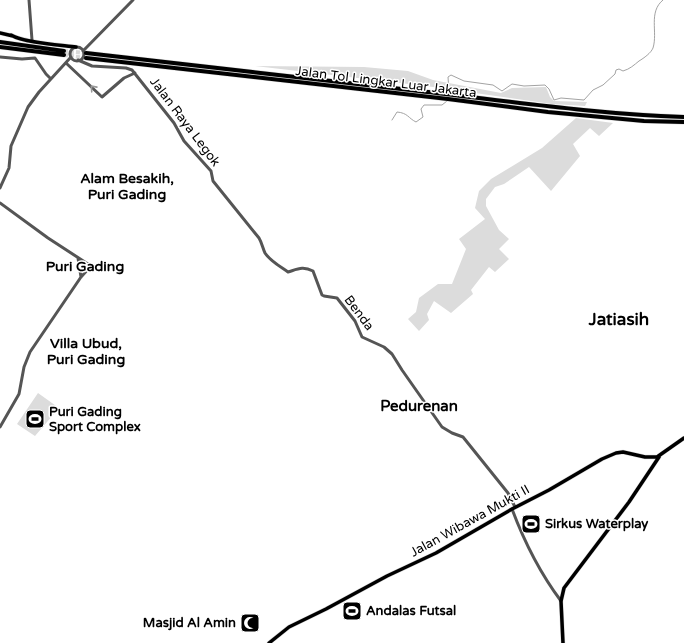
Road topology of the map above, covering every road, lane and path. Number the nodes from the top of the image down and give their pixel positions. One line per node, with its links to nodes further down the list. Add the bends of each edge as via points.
1 (29, 0): 5 (street)
2 (133, 0): 11 (street)
3 (0, 33): 4 (main road)
4 (11, 35): 5 (main road); 7 (main road)
5 (32, 40): 7 (main road)
6 (0, 42): 9 (highway, via 64,53)
7 (37, 42): 8 (main road)
8 (67, 46): 10 (main road); 11 (main road)
9 (0, 47)
10 (71, 50): 11 (street); 13 (street)
11 (81, 53): 13 (street); 15 (street, via 84,63 92,66 126,68); 17 (highway, Jalan Tol Lingkar Luar Jakarta, via 549,107); 18 (highway, Jalan Tol Lingkar Luar Jakarta, via 548,112)
12 (0, 57): 16 (street, via 35,58)
13 (72, 58): 14 (street)
14 (66, 63): 15 (street, one-way to 14, via 124,78 102,97); 16 (street)
15 (135, 73): 19 (street, Jalan Raya Legok, via 174,123 184,141 210,170)
16 (50, 78): 20 (street, via 29,104 11,146 9,168)
17 (684, 117)
18 (684, 122)
19 (216, 185): 27 (street, Benda, via 259,238 268,256 288,272 301,267 313,271 322,295 337,298 355,321 362,337 388,349 442,427 463,437 508,493)
20 (0, 188)
21 (0, 203): 22 (street)
22 (78, 258): 23 (street); 23 (street, via 91,266)
23 (81, 277): 24 (street, via 30,352 23,371 20,394)
24 (0, 427)
25 (684, 438): 26 (main road, Jalan Wibawa Mukti II)
26 (661, 454): 27 (main road, Jalan Wibawa Mukti II, via 653,458 627,453 614,454); 28 (main road, via 629,502 565,585)
27 (514, 508): 28 (street, via 518,523 545,579); 29 (main road, Jalan Wibawa Mukti II, via 436,553 289,627)
28 (561, 601): 30 (main road)
29 (269, 643)
30 (563, 643)

